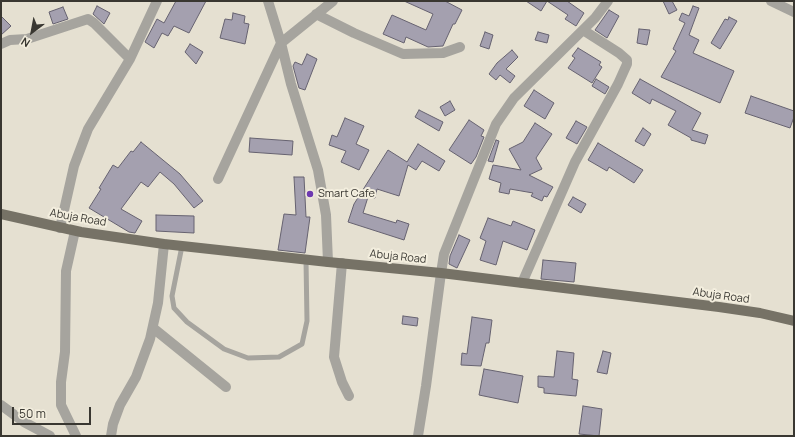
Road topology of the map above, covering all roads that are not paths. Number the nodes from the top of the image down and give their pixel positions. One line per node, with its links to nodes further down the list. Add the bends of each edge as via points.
1 (156, 1): 12 (street)
2 (268, 1): 9 (street)
3 (333, 1): 7 (street)
4 (608, 1): 8 (street)
5 (771, 1): 6 (street)
6 (794, 12)
7 (316, 14): 9 (street); 11 (street, via 403,54 443,53)
8 (583, 30): 22 (street, via 514,98 496,124 444,254); 23 (street, via 619,53 627,60 627,64 574,162)
9 (281, 43): 13 (street); 20 (street, via 318,170 326,215)
10 (1, 44): 12 (street, via 10,40 27,39 88,19)
11 (460, 47)
12 (130, 59): 15 (street, via 88,129 74,166)
13 (218, 179)
14 (1, 214): 15 (main road, Abuja Road)
15 (60, 228): 16 (main road, Abuja Road)
16 (76, 231): 17 (main road, Abuja Road); 30 (street, via 66,271 65,352 61,382 61,405)
17 (164, 244): 18 (main road, Abuja Road); 25 (street)
18 (182, 246): 19 (main road, Abuja Road); 19 (lane, via 172,296 174,308 187,322 224,349 248,358 279,357 302,344 307,322)
19 (306, 260): 20 (main road, Abuja Road)
20 (328, 262): 21 (main road, Abuja Road)
21 (342, 264): 22 (main road, Abuja Road); 27 (street, via 334,357)
22 (440, 273): 23 (main road, Abuja Road); 32 (street)
23 (522, 283): 24 (main road, Abuja Road, via 719,307)
24 (794, 321)
25 (153, 328): 26 (street); 31 (street, via 136,376 120,405)
26 (226, 387)
27 (349, 396)
28 (1, 407): 29 (street)
29 (50, 436)
30 (76, 436)
31 (111, 436)
32 (418, 436)

